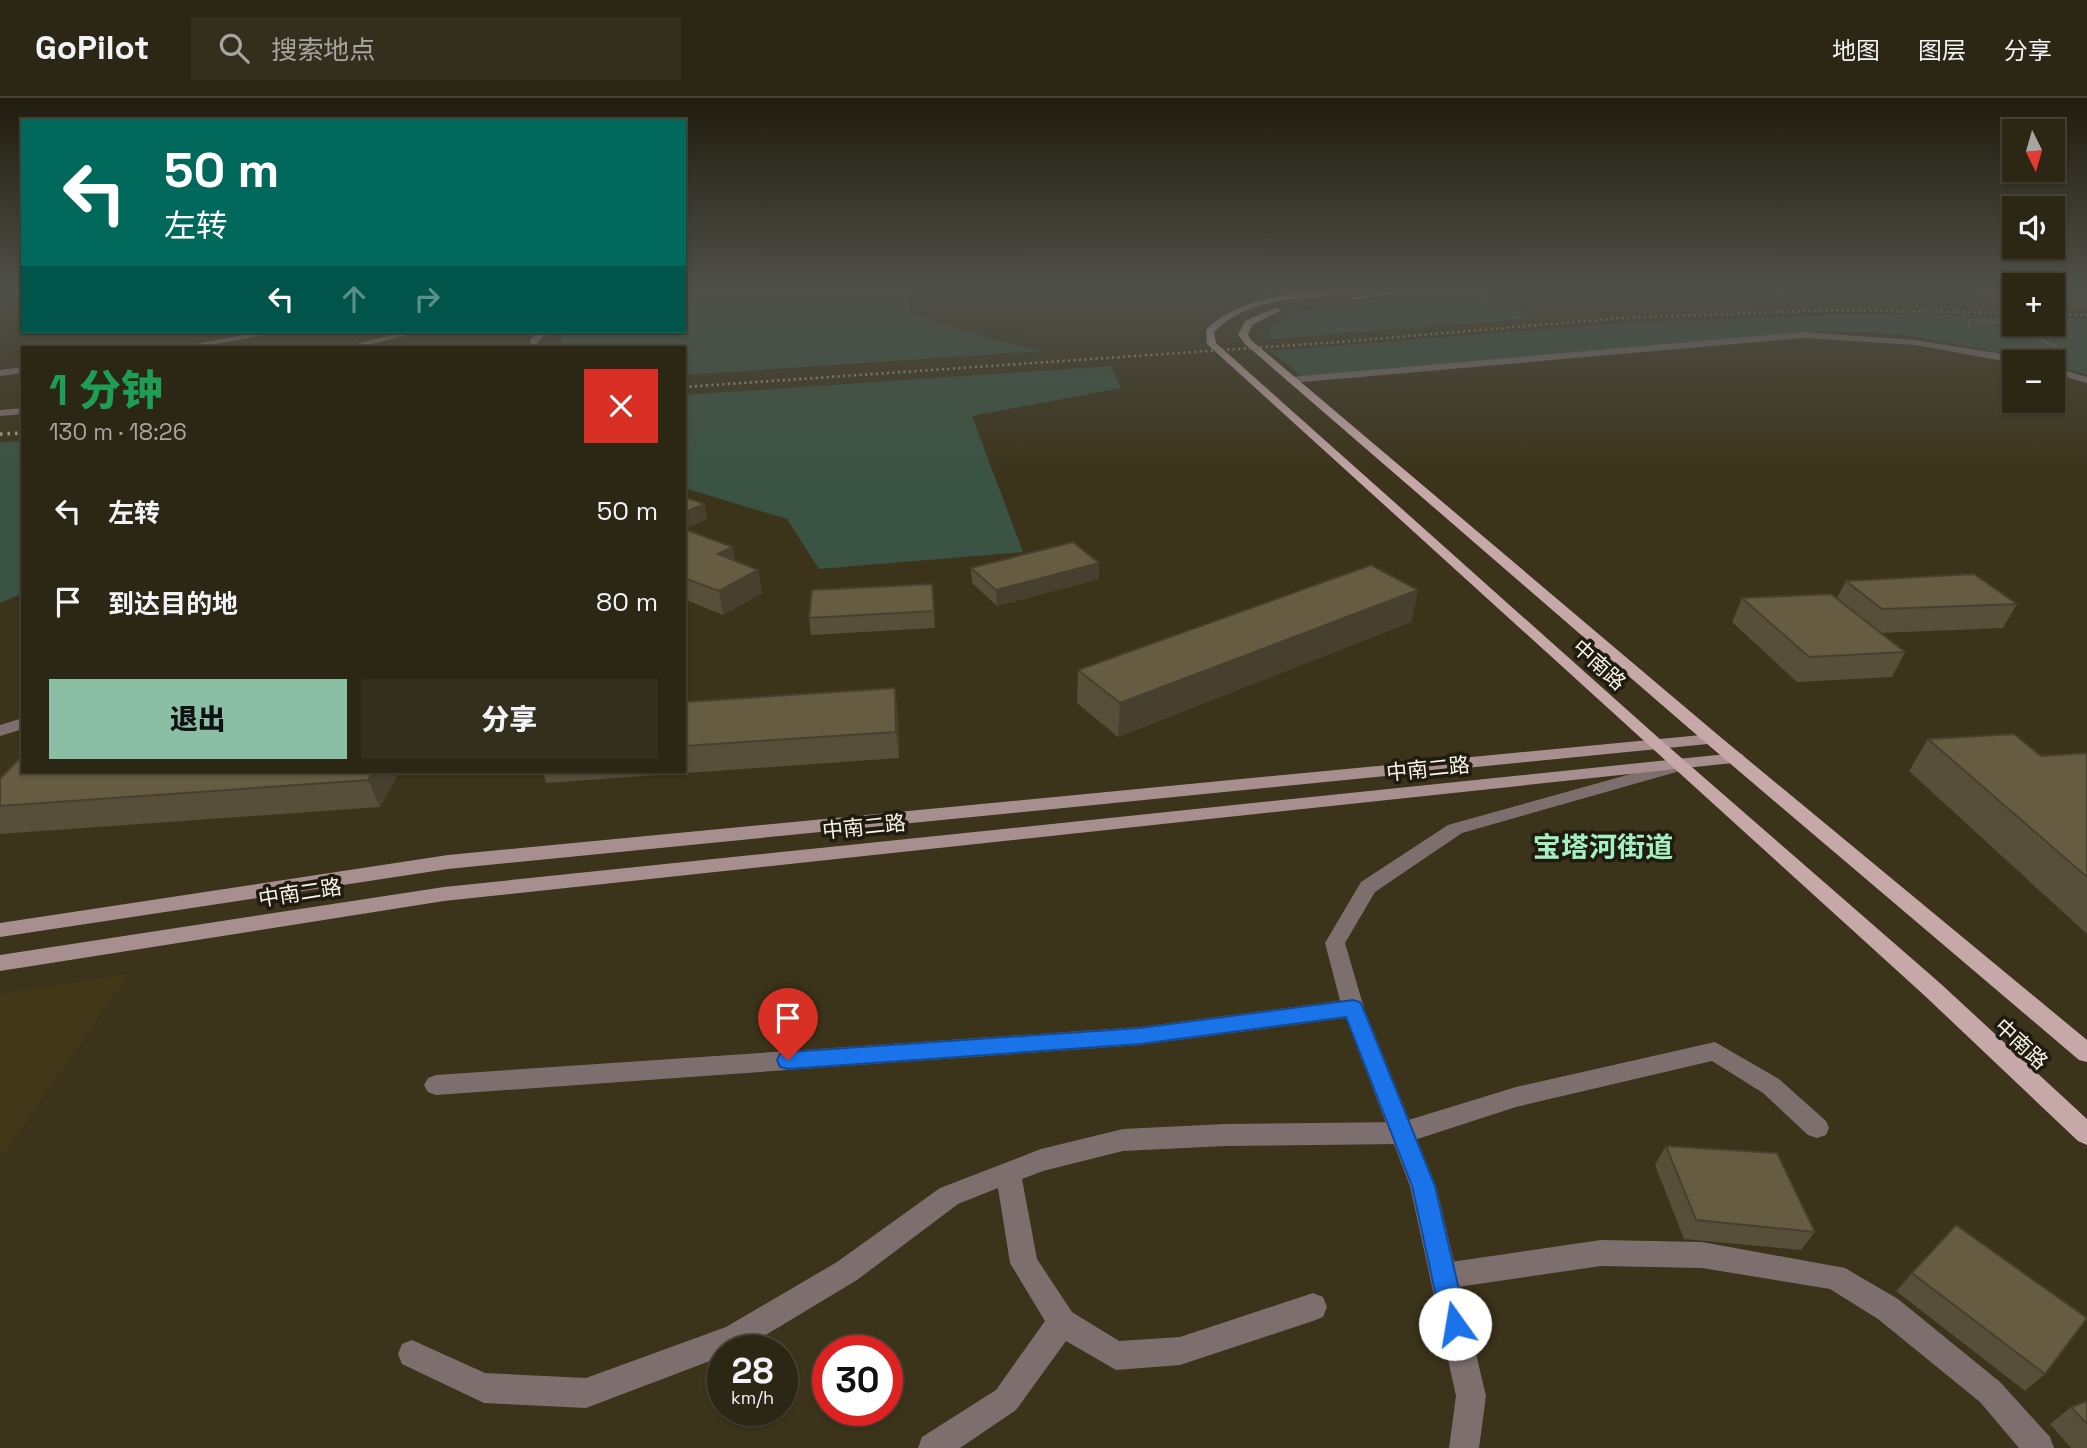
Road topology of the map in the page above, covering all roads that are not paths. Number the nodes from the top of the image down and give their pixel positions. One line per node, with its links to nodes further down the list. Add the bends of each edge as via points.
1 (1222, 353): 16 (main road, 中南路)
2 (1260, 353): 9 (main road, 中南路)
3 (1599, 353): 9 (street)
4 (1980, 353): 5 (street)
5 (2002, 357)
6 (21, 370): 7 (street)
7 (0, 373)
8 (2065, 374): 10 (street)
9 (1291, 380): 15 (main road, 中南路)
10 (2087, 380)
11 (21, 411): 12 (street)
12 (0, 413)
13 (21, 724): 14 (street)
14 (0, 731)
15 (1712, 739): 16 (main road, 中南二路); 17 (main road, 中南路)
16 (1656, 745): 18 (main road, 中南路); 19 (main road, 中南二路, via 448,862)
17 (1737, 758): 18 (main road, 中南二路); 22 (main road, 中南路)
18 (1681, 765): 20 (main road, 中南二路, via 444,894); 21 (street, via 1455,829 1368,887 1335,943); 26 (main road, 中南路)
19 (0, 930)
20 (0, 963)
21 (1353, 1008): 23 (street, via 1140,1036); 25 (street)
22 (2087, 1053)
23 (436, 1085)
24 (1816, 1128): 25 (street, via 1771,1086 1716,1051 1516,1097)
25 (1402, 1133): 27 (street, via 1123,1140); 28 (street, via 1423,1186)
26 (2087, 1134)
27 (1008, 1173): 30 (street, via 1024,1263); 31 (street, via 949,1196 847,1271 734,1338 586,1393 484,1388)
28 (1444, 1276): 33 (street, via 1471,1396); 34 (street, via 1601,1253 1702,1255 1835,1277 1888,1309 1990,1392)
29 (1312, 1307): 30 (street, via 1180,1351 1116,1356)
30 (1062, 1322): 32 (street, via 1006,1400)
31 (412, 1354)
32 (933, 1448)
33 (1464, 1448)
34 (2039, 1448)

